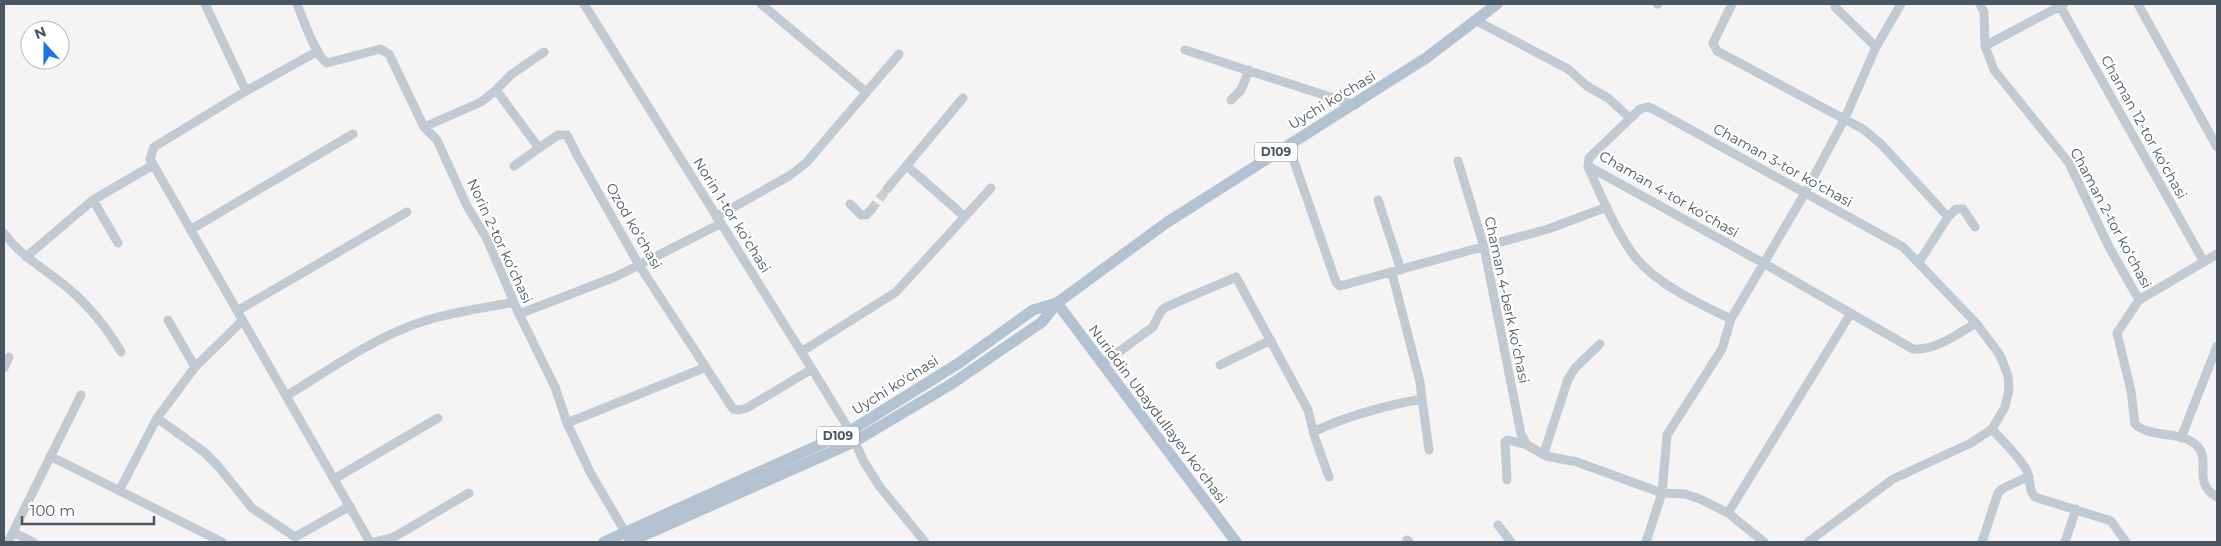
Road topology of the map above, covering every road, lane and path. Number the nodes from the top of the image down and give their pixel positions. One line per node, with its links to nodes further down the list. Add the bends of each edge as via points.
1 (205, 4): 21 (street)
2 (297, 4): 16 (street)
3 (584, 4): 49 (street, Norin 1-tor koʻchasi)
4 (761, 4): 22 (street)
5 (1497, 4): 12 (main road, Uychi ko'chasi / D109)
6 (1732, 4): 27 (street, via 1713,43 1717,51)
7 (1901, 4): 13 (street)
8 (1980, 4): 14 (street, Chaman 2-tor koʻchasi, via 1984,12)
9 (2138, 4): 31 (street)
10 (2062, 5): 14 (street); 58 (street, Chaman 12-tor koʻchasi)
11 (1835, 7): 13 (street)
12 (1477, 21): 25 (main road, Uychi ko'chasi / D109); 26 (street, via 1568,68 1586,86 1608,98)
13 (1876, 46): 27 (street)
14 (1985, 46): 63 (street, Chaman 2-tor koʻchasi, via 1998,76 2069,162 2109,247)
15 (1185, 50): 19 (street)
16 (318, 51): 21 (street); 28 (street, Norin 2-tor koʻchasi, via 322,60 332,63 374,50 385,50)
17 (544, 52): 20 (street, via 512,74)
18 (899, 54): 22 (street)
19 (1249, 70): 24 (street, via 1241,90); 25 (street)
20 (496, 90): 28 (street, via 481,102); 32 (street)
21 (246, 91): 34 (street, via 154,147 150,152)
22 (866, 92): 49 (street, via 815,154 797,170)
23 (962, 98): 36 (street)
24 (1231, 100)
25 (1355, 105): 30 (main road, Uychi ko'chasi / D109)
26 (1630, 118): 37 (street, Chaman 4-tor koʻchasi, via 1589,158); 40 (street, Chaman 3-tor koʻchasi, via 1644,108 1655,110)
27 (1845, 118): 40 (street); 48 (street, via 1882,145)
28 (424, 127): 64 (street, Norin 2-tor koʻchasi, via 437,140 467,206 487,239)
29 (353, 134): 51 (street)
30 (1288, 144): 62 (street, via 1338,285); 65 (main road, Uychi ko'chasi / D109, via 1166,224)
31 (2217, 147)
32 (540, 148): 35 (street); 59 (street, Ozod koʻchasi, via 558,134 567,134)
33 (1458, 160): 54 (street, Chaman 4-berk koʻchasi)
34 (153, 165): 41 (street); 51 (street)
35 (514, 166)
36 (907, 166): 39 (street); 47 (street)
37 (1588, 166): 44 (street); 60 (street, Chaman 4-tor koʻchasi)
38 (991, 188): 47 (street)
39 (887, 189)
40 (1805, 192): 57 (street, Chaman 3-tor koʻchasi, via 1903,247); 60 (street)
41 (93, 200): 53 (street); 56 (street)
42 (1378, 200): 61 (street)
43 (850, 204): 45 (street, via 861,215)
44 (1607, 207): 54 (street, via 1548,229); 69 (street, via 1632,253 1646,268 1696,303)
45 (871, 210)
46 (407, 212): 66 (street)
47 (964, 216): 77 (street, via 896,292)
48 (1948, 217): 50 (street, via 1956,209 1963,209); 57 (street)
49 (718, 220): 59 (street); 77 (street, Norin 1-tor koʻchasi)
50 (1975, 227)
51 (190, 230): 66 (street)
52 (4, 234): 56 (street)
53 (118, 243)
54 (1484, 247): 61 (street); 95 (street, Chaman 4-berk koʻchasi, via 1521,434)
55 (2217, 254): 58 (street)
56 (26, 257): 76 (street, via 70,289)
57 (1919, 262): 72 (street, Chaman 3-tor koʻchasi)
58 (2204, 262): 63 (street)
59 (639, 264): 68 (street, via 607,281); 83 (street, Ozod koʻchasi)
60 (1765, 264): 67 (street, Chaman 4-tor koʻchasi); 69 (street)
61 (1401, 270): 62 (street)
62 (1392, 273): 87 (street)
63 (2140, 300): 94 (street, Chaman 2-tor koʻchasi, via 2116,333 2131,391 2133,419 2138,427)
64 (514, 302): 68 (street, Norin 2-tor koʻchasi); 86 (street, via 410,326)
65 (1057, 303): 79 (main road, Nuriddin Ubaydullayev koʻchasi); 93 (main road, Uychi ko'chasi / D109, via 1042,322 953,383)
66 (237, 311): 71 (street)
67 (1851, 313): 72 (street, Chaman 4-tor koʻchasi, via 1913,349 1924,350); 109 (street)
68 (520, 314): 90 (street, Norin 2-tor koʻchasi, via 556,387)
69 (1732, 319): 105 (street, via 1717,357 1666,435)
70 (168, 320): 81 (street)
71 (242, 321): 81 (street); 86 (street)
72 (1976, 324): 91 (street, Chaman 3-tor koʻchasi, via 2000,355 2008,376 2005,407)
73 (1271, 340): 79 (street, via 1238,279 1232,277 1192,298 1166,307 1148,331); 80 (street); 92 (street, via 1308,410)
74 (1600, 344): 97 (street, via 1568,379)
75 (2217, 346): 94 (street)
76 (121, 352)
77 (801, 352): 84 (street, Norin 1-tor koʻchasi)
78 (8, 357): 82 (street)
79 (1102, 364): 122 (main road, Nuriddin Ubaydullayev koʻchasi)
80 (1220, 365)
81 (195, 367): 88 (street)
82 (4, 368)
83 (704, 368): 84 (street, Ozod koʻchasi, via 728,404 739,410); 90 (street)
84 (812, 369): 93 (street, Norin 1-tor koʻchasi)
85 (81, 395): 98 (street)
86 (286, 396): 101 (street)
87 (1422, 399): 92 (street, via 1344,417); 96 (street)
88 (157, 418): 103 (street); 112 (street, via 204,452 252,508)
89 (438, 418): 101 (street)
90 (567, 423): 113 (street, Norin 2-tor koʻchasi)
91 (1992, 429): 99 (street); 126 (street, via 1971,444 1893,479)
92 (1313, 432): 100 (street)
93 (852, 436): 113 (main road, Uychi ko'chasi / D109); 121 (street, Norin 1-tor koʻchasi, via 880,486)
94 (2181, 438): 106 (street, Chaman 2-tor koʻchasi, via 2191,441 2201,450 2203,482)
95 (1527, 445): 97 (street); 102 (street, via 1505,442)
96 (1429, 450)
97 (1544, 453): 105 (street)
98 (50, 456): 103 (street); 111 (street)
99 (2029, 476): 108 (street, via 2034,497); 127 (street, via 1998,493)
100 (1329, 477)
101 (334, 478): 107 (street)
102 (1507, 480)
103 (119, 491): 116 (street)
104 (469, 493): 119 (street, via 394,537)
105 (1662, 493): 109 (street, via 1685,494); 124 (street)
106 (2217, 497)
107 (350, 506): 112 (street); 118 (street)
108 (2076, 509): 128 (street); 129 (street, via 2111,521)
109 (1728, 513): 125 (street)
110 (1498, 525): 123 (street)
111 (13, 532): 114 (street); 115 (street)
112 (295, 536): 117 (street)
113 (628, 539): 120 (main road, Uychi ko'chasi / D109)
114 (8, 542)
115 (33, 542)
116 (222, 542)
117 (287, 542)
118 (370, 542)
119 (374, 542)
120 (604, 542)
121 (925, 542)
122 (1236, 542)
123 (1511, 542)
124 (1646, 542)
125 (1764, 542)
126 (1808, 542)
127 (1982, 542)
128 (2065, 542)
129 (2126, 542)

